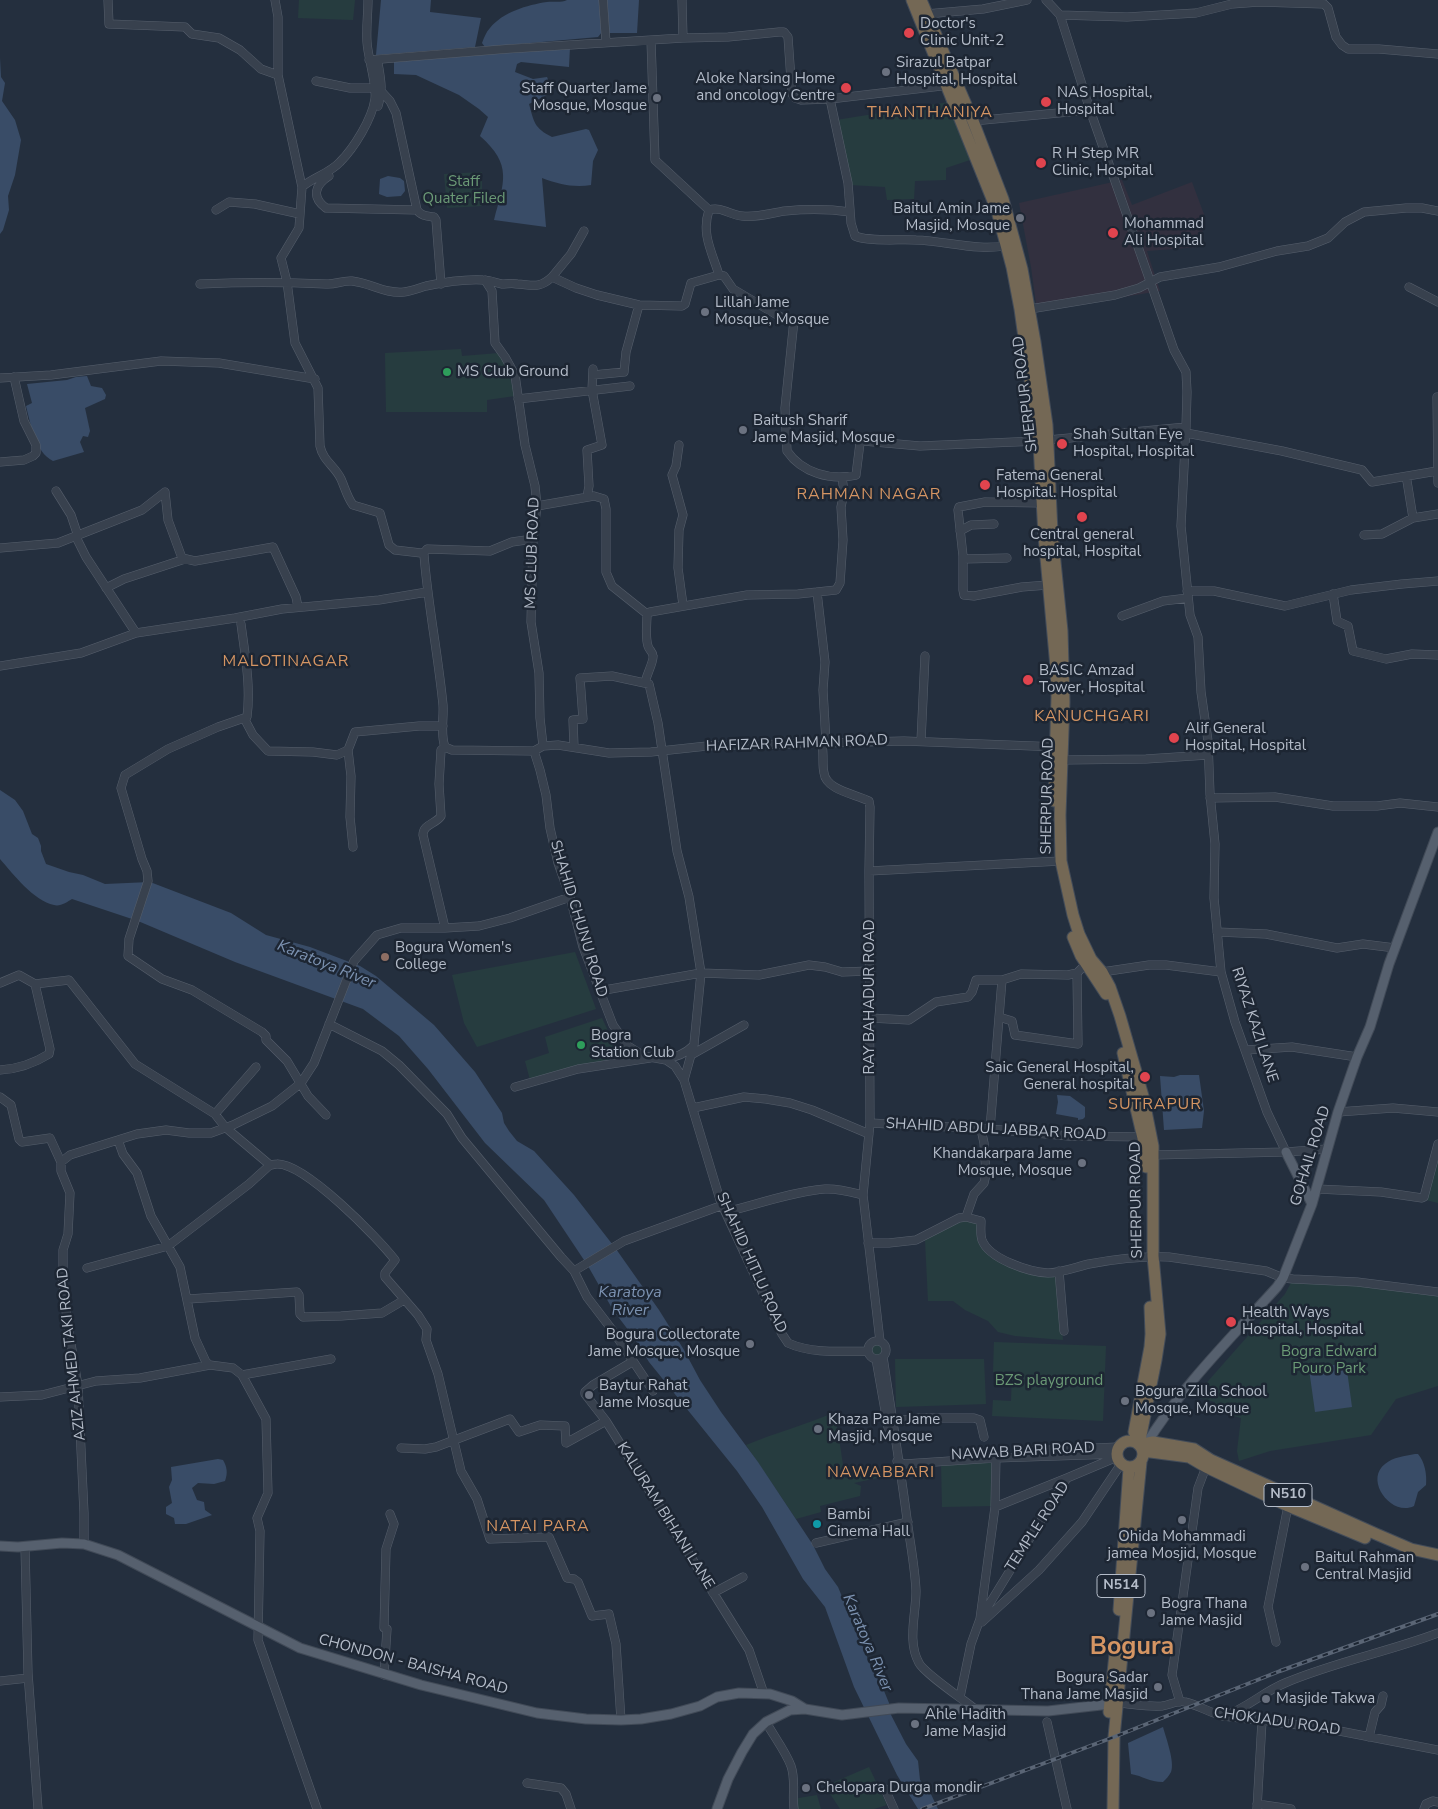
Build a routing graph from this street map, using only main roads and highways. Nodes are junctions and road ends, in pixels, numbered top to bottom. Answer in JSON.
{"nodes":[{"id":1,"x":912,"y":0,"type":"edge"},
{"id":2,"x":921,"y":0,"type":"edge"},
{"id":3,"x":952,"y":85,"type":"junction"},
{"id":4,"x":1011,"y":245,"type":"junction"},
{"id":5,"x":1043,"y":441,"type":"junction"},
{"id":6,"x":1059,"y":747,"type":"junction"},
{"id":7,"x":1438,"y":832,"type":"edge"},
{"id":8,"x":1058,"y":862,"type":"junction"},
{"id":9,"x":1089,"y":961,"type":"junction"},
{"id":10,"x":1147,"y":1137,"type":"junction"},
{"id":11,"x":1286,"y":1152,"type":"road end"},
{"id":12,"x":1312,"y":1204,"type":"junction"},
{"id":13,"x":1149,"y":1257,"type":"junction"},
{"id":14,"x":1146,"y":1414,"type":"junction"},
{"id":15,"x":1161,"y":1422,"type":"junction"},
{"id":16,"x":1140,"y":1448,"type":"junction"},
{"id":17,"x":1120,"y":1458,"type":"junction"},
{"id":18,"x":1224,"y":1471,"type":"junction"},
{"id":19,"x":1266,"y":1490,"type":"junction"},
{"id":20,"x":0,"y":1546,"type":"edge"},
{"id":21,"x":1438,"y":1555,"type":"edge"},
{"id":22,"x":1438,"y":1562,"type":"edge"},
{"id":23,"x":1114,"y":1704,"type":"junction"},
{"id":24,"x":805,"y":1709,"type":"junction"},
{"id":25,"x":716,"y":1809,"type":"edge"},
{"id":26,"x":1106,"y":1809,"type":"edge"},
{"id":27,"x":1113,"y":1809,"type":"edge"}],
"edges":[{"from":1,"to":3,"type":"highway","name":"SHERPUR ROAD"},
{"from":2,"to":3,"type":"highway","name":"SHERPUR ROAD"},
{"from":3,"to":4,"type":"highway","name":"SHERPUR ROAD"},
{"from":3,"to":4,"type":"highway","name":"SHERPUR ROAD"},
{"from":4,"to":5,"type":"highway","name":"SHERPUR ROAD"},
{"from":4,"to":5,"type":"highway","name":"SHERPUR ROAD"},
{"from":5,"to":6,"type":"highway","name":"SHERPUR ROAD"},
{"from":5,"to":6,"type":"highway","name":"SHERPUR ROAD"},
{"from":6,"to":8,"type":"highway","name":"SHERPUR ROAD"},
{"from":6,"to":8,"type":"highway","name":"SHERPUR ROAD"},
{"from":7,"to":12,"type":"main road","name":"GOHAIL ROAD"},
{"from":8,"to":9,"type":"highway","name":"SHERPUR ROAD"},
{"from":9,"to":10,"type":"highway","name":"SHERPUR ROAD"},
{"from":9,"to":10,"type":"highway","name":"SHERPUR ROAD"},
{"from":10,"to":13,"type":"highway","name":"SHERPUR ROAD"},
{"from":10,"to":13,"type":"highway","name":"SHERPUR ROAD"},
{"from":11,"to":12,"type":"main road","name":"RIYAZ KAZI LANE"},
{"from":12,"to":15,"type":"main road","name":"GOHAIL ROAD"},
{"from":13,"to":14,"type":"highway","name":"SHERPUR ROAD"},
{"from":13,"to":16,"type":"highway","name":"SHERPUR ROAD"},
{"from":14,"to":15,"type":"main road"},
{"from":14,"to":16,"type":"highway","name":"SHERPUR ROAD"},
{"from":15,"to":16,"type":"main road","name":"GOHAIL ROAD"},
{"from":16,"to":17,"type":"highway"},
{"from":16,"to":17,"type":"highway"},
{"from":16,"to":18,"type":"highway","number":"N510"},
{"from":16,"to":18,"type":"highway","number":"N510"},
{"from":16,"to":23,"type":"highway"},
{"from":17,"to":23,"type":"highway","number":"N514"},
{"from":18,"to":19,"type":"highway","number":"N510"},
{"from":19,"to":21,"type":"highway","number":"N510"},
{"from":19,"to":22,"type":"highway","number":"N510"},
{"from":20,"to":24,"type":"main road","name":"CHONDON - BAISHA ROAD"},
{"from":23,"to":24,"type":"main road"},
{"from":23,"to":26,"type":"highway","number":"N514"},
{"from":23,"to":27,"type":"highway","number":"N514"},
{"from":24,"to":25,"type":"main road"}]}
